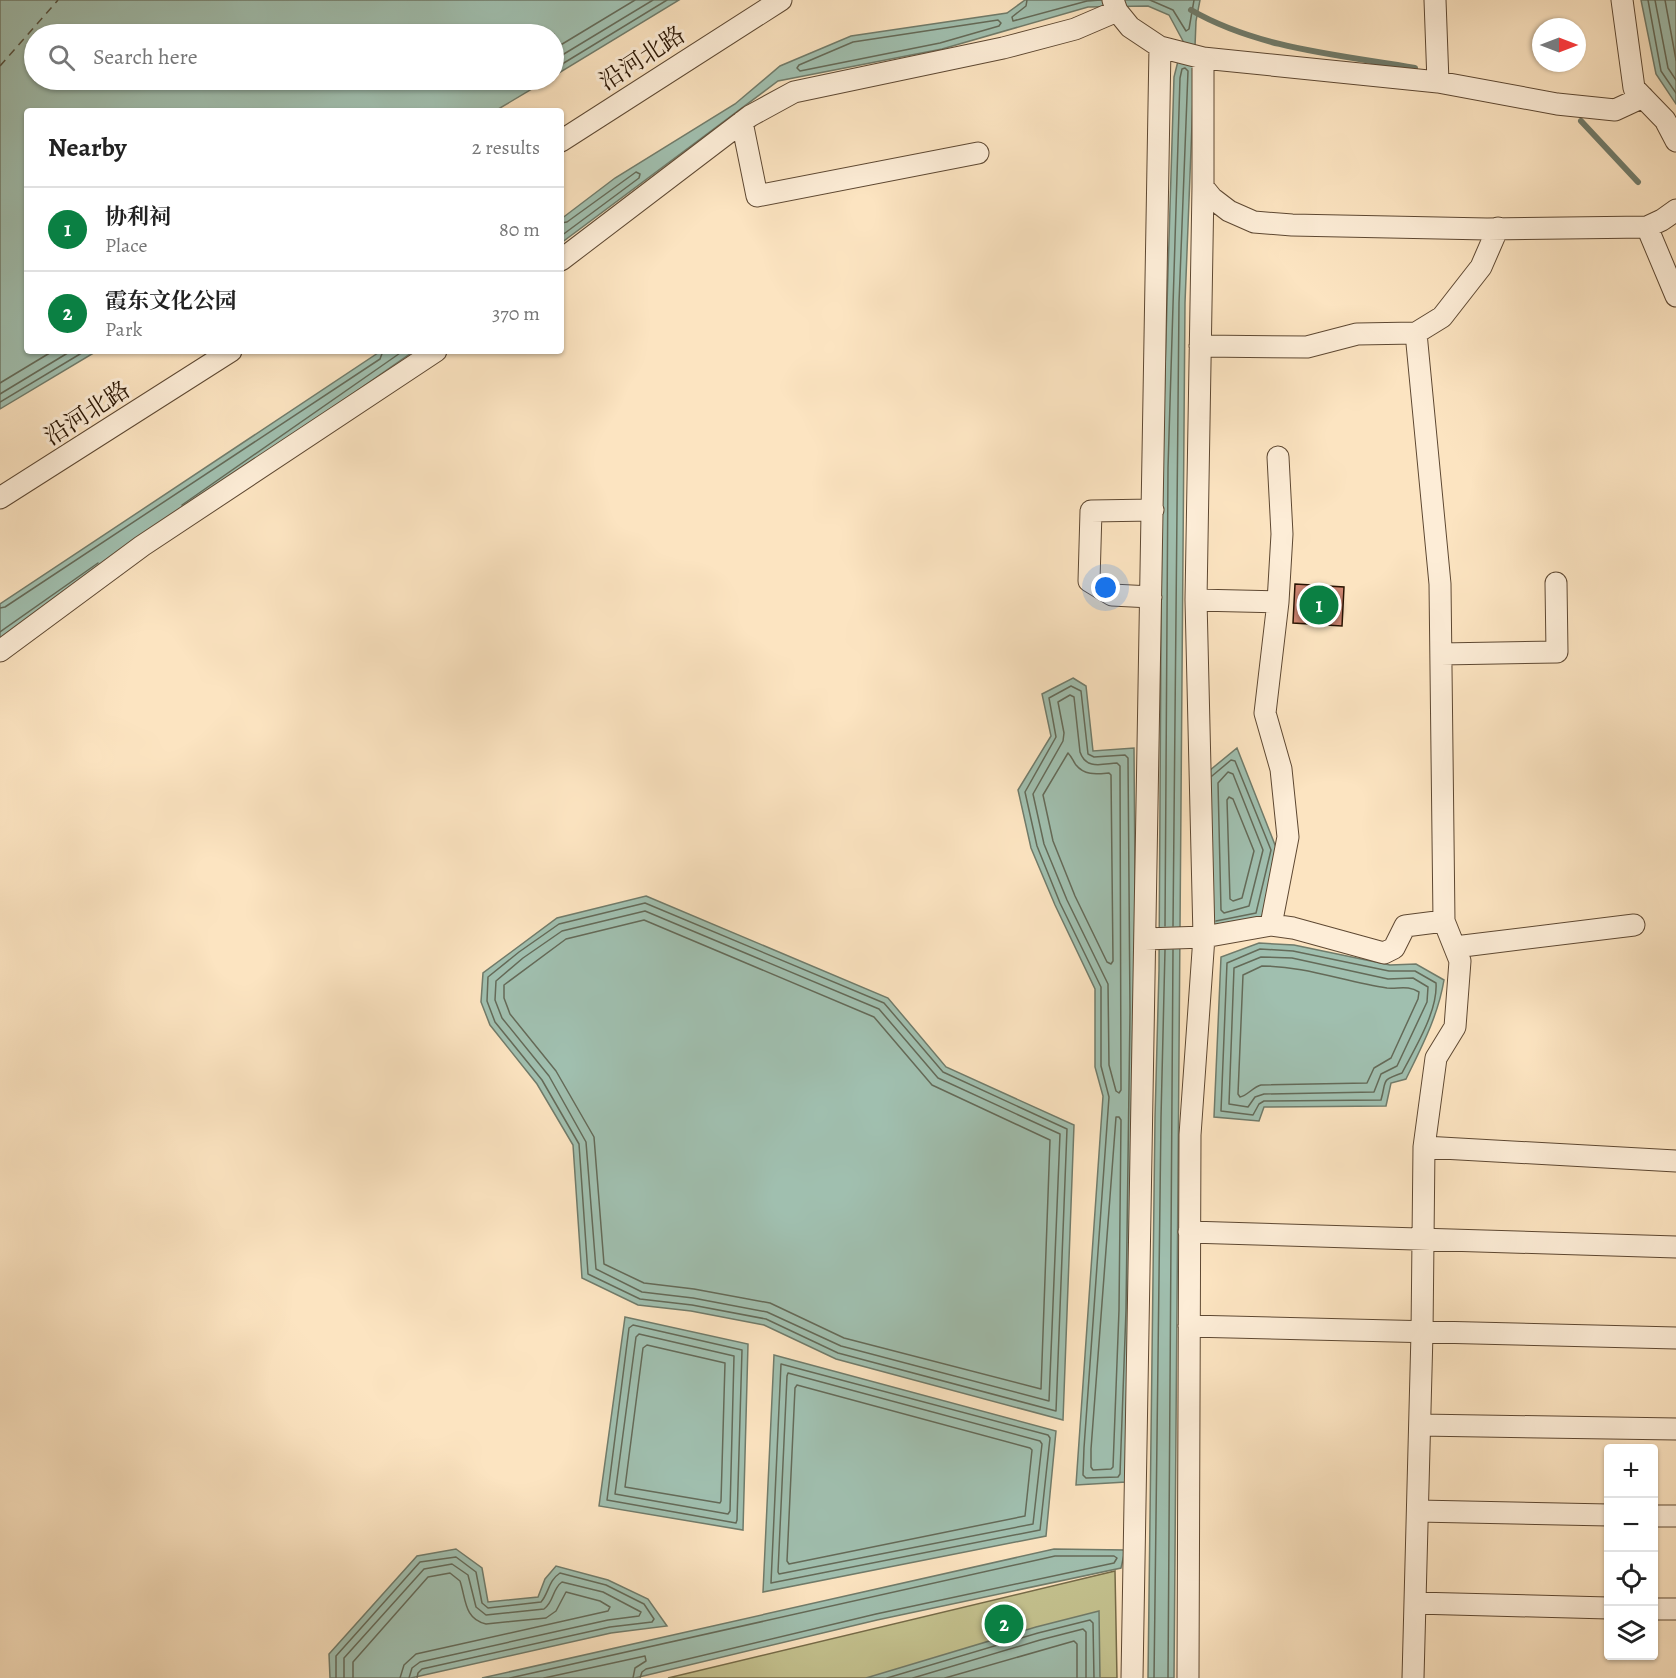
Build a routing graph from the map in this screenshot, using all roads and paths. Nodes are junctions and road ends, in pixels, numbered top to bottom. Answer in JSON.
{"nodes":[{"id":1,"x":782,"y":0,"type":"edge"},
{"id":2,"x":1435,"y":0,"type":"edge"},
{"id":3,"x":1622,"y":0,"type":"edge"},
{"id":4,"x":1115,"y":5,"type":"edge"},
{"id":5,"x":1160,"y":47,"type":"junction"},
{"id":6,"x":1203,"y":58,"type":"junction"},
{"id":7,"x":1438,"y":82,"type":"junction"},
{"id":8,"x":1643,"y":97,"type":"junction"},
{"id":9,"x":742,"y":122,"type":"junction"},
{"id":10,"x":564,"y":139,"type":"edge"},
{"id":11,"x":1676,"y":141,"type":"edge"},
{"id":12,"x":978,"y":153,"type":"dead end"},
{"id":13,"x":1203,"y":187,"type":"junction"},
{"id":14,"x":1676,"y":210,"type":"edge"},
{"id":15,"x":1647,"y":227,"type":"junction"},
{"id":16,"x":1498,"y":228,"type":"junction"},
{"id":17,"x":564,"y":258,"type":"edge"},
{"id":18,"x":1676,"y":296,"type":"edge"},
{"id":19,"x":1416,"y":333,"type":"junction"},
{"id":20,"x":1200,"y":346,"type":"junction"},
{"id":21,"x":226,"y":354,"type":"edge"},
{"id":22,"x":431,"y":354,"type":"edge"},
{"id":23,"x":1278,"y":457,"type":"dead end"},
{"id":24,"x":0,"y":498,"type":"edge"},
{"id":25,"x":1153,"y":510,"type":"junction"},
{"id":26,"x":1556,"y":583,"type":"dead end"},
{"id":27,"x":1151,"y":597,"type":"junction"},
{"id":28,"x":1196,"y":600,"type":"junction"},
{"id":29,"x":1278,"y":602,"type":"junction"},
{"id":30,"x":0,"y":651,"type":"edge"},
{"id":31,"x":1441,"y":654,"type":"junction"},
{"id":32,"x":1444,"y":921,"type":"junction"},
{"id":33,"x":1271,"y":925,"type":"junction"},
{"id":34,"x":1634,"y":925,"type":"dead end"},
{"id":35,"x":1204,"y":937,"type":"junction"},
{"id":36,"x":1145,"y":939,"type":"junction"},
{"id":37,"x":1455,"y":947,"type":"junction"},
{"id":38,"x":1424,"y":1147,"type":"junction"},
{"id":39,"x":1676,"y":1161,"type":"edge"},
{"id":40,"x":1190,"y":1233,"type":"junction"},
{"id":41,"x":1422,"y":1241,"type":"junction"},
{"id":42,"x":1676,"y":1247,"type":"edge"},
{"id":43,"x":1189,"y":1326,"type":"junction"},
{"id":44,"x":1422,"y":1333,"type":"junction"},
{"id":45,"x":1676,"y":1338,"type":"edge"},
{"id":46,"x":1420,"y":1425,"type":"junction"},
{"id":47,"x":1676,"y":1429,"type":"edge"},
{"id":48,"x":1418,"y":1511,"type":"junction"},
{"id":49,"x":1604,"y":1515,"type":"edge"},
{"id":50,"x":1658,"y":1516,"type":"edge"},
{"id":51,"x":1676,"y":1516,"type":"edge"},
{"id":52,"x":1415,"y":1603,"type":"junction"},
{"id":53,"x":1604,"y":1608,"type":"edge"},
{"id":54,"x":1658,"y":1609,"type":"edge"},
{"id":55,"x":1676,"y":1609,"type":"edge"},
{"id":56,"x":1132,"y":1678,"type":"edge"},
{"id":57,"x":1188,"y":1678,"type":"edge"},
{"id":58,"x":1413,"y":1678,"type":"edge"}],
"edges":[{"from":1,"to":10,"type":"street","name":"沿河北路"},
{"from":2,"to":7,"type":"street"},
{"from":3,"to":8,"type":"street"},
{"from":4,"to":5,"type":"street"},
{"from":4,"to":9,"type":"street"},
{"from":5,"to":6,"type":"street"},
{"from":5,"to":25,"type":"street"},
{"from":6,"to":7,"type":"street"},
{"from":6,"to":13,"type":"street"},
{"from":7,"to":8,"type":"street"},
{"from":8,"to":11,"type":"street"},
{"from":9,"to":12,"type":"street"},
{"from":9,"to":17,"type":"street"},
{"from":13,"to":16,"type":"street"},
{"from":13,"to":20,"type":"street"},
{"from":14,"to":15,"type":"street"},
{"from":15,"to":16,"type":"street"},
{"from":15,"to":18,"type":"street"},
{"from":16,"to":19,"type":"street"},
{"from":19,"to":20,"type":"street"},
{"from":19,"to":31,"type":"street"},
{"from":20,"to":28,"type":"street"},
{"from":21,"to":24,"type":"street","name":"沿河北路"},
{"from":22,"to":30,"type":"street"},
{"from":23,"to":29,"type":"street"},
{"from":25,"to":27,"type":"street"},
{"from":25,"to":27,"type":"street"},
{"from":26,"to":31,"type":"street"},
{"from":27,"to":36,"type":"street"},
{"from":28,"to":29,"type":"street"},
{"from":28,"to":35,"type":"street"},
{"from":29,"to":33,"type":"street"},
{"from":31,"to":32,"type":"street"},
{"from":32,"to":33,"type":"street"},
{"from":32,"to":37,"type":"street"},
{"from":33,"to":35,"type":"street"},
{"from":34,"to":37,"type":"street"},
{"from":35,"to":36,"type":"street"},
{"from":35,"to":40,"type":"street"},
{"from":36,"to":56,"type":"street"},
{"from":37,"to":38,"type":"street"},
{"from":38,"to":39,"type":"street"},
{"from":38,"to":41,"type":"street"},
{"from":40,"to":41,"type":"street"},
{"from":40,"to":43,"type":"street"},
{"from":41,"to":42,"type":"street"},
{"from":41,"to":44,"type":"street"},
{"from":43,"to":44,"type":"street"},
{"from":43,"to":57,"type":"street"},
{"from":44,"to":45,"type":"street"},
{"from":44,"to":46,"type":"street"},
{"from":46,"to":47,"type":"street"},
{"from":46,"to":48,"type":"street"},
{"from":48,"to":49,"type":"street"},
{"from":48,"to":52,"type":"street"},
{"from":50,"to":51,"type":"street"},
{"from":52,"to":53,"type":"street"},
{"from":52,"to":58,"type":"street"},
{"from":54,"to":55,"type":"street"}]}
